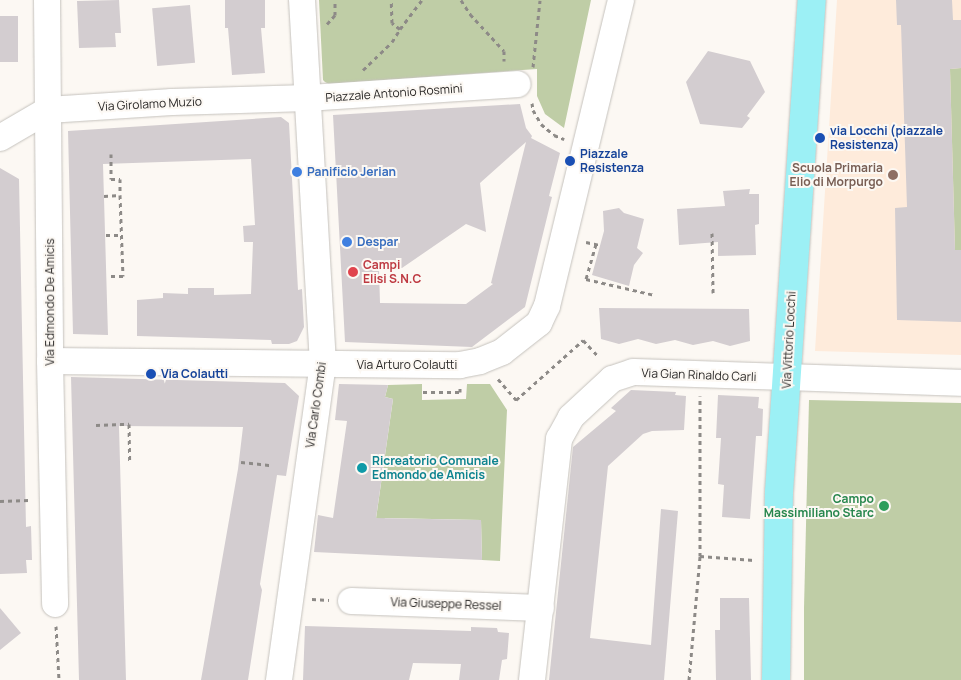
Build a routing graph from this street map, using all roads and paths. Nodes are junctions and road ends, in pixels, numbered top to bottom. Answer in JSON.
{"nodes":[{"id":1,"x":47,"y":0,"type":"edge"},
{"id":2,"x":302,"y":0,"type":"edge"},
{"id":3,"x":335,"y":0,"type":"edge"},
{"id":4,"x":391,"y":0,"type":"edge"},
{"id":5,"x":422,"y":0,"type":"edge"},
{"id":6,"x":461,"y":0,"type":"edge"},
{"id":7,"x":540,"y":0,"type":"edge"},
{"id":8,"x":620,"y":0,"type":"edge"},
{"id":9,"x":812,"y":0,"type":"edge"},
{"id":10,"x":322,"y":28,"type":"dead end"},
{"id":11,"x":400,"y":29,"type":"junction"},
{"id":12,"x":360,"y":77,"type":"dead end"},
{"id":13,"x":521,"y":80,"type":"junction"},
{"id":14,"x":308,"y":98,"type":"junction"},
{"id":15,"x":48,"y":110,"type":"junction"},
{"id":16,"x":0,"y":138,"type":"edge"},
{"id":17,"x":571,"y":141,"type":"dead end"},
{"id":18,"x":111,"y":154,"type":"dead end"},
{"id":19,"x":120,"y":195,"type":"junction"},
{"id":20,"x":104,"y":196,"type":"dead end"},
{"id":21,"x":712,"y":233,"type":"dead end"},
{"id":22,"x":121,"y":234,"type":"junction"},
{"id":23,"x":106,"y":235,"type":"dead end"},
{"id":24,"x":580,"y":240,"type":"dead end"},
{"id":25,"x":107,"y":276,"type":"dead end"},
{"id":26,"x":713,"y":293,"type":"dead end"},
{"id":27,"x":655,"y":295,"type":"dead end"},
{"id":28,"x":599,"y":357,"type":"dead end"},
{"id":29,"x":50,"y":361,"type":"junction"},
{"id":30,"x":323,"y":364,"type":"junction"},
{"id":31,"x":494,"y":375,"type":"dead end"},
{"id":32,"x":787,"y":378,"type":"junction"},
{"id":33,"x":961,"y":383,"type":"edge"},
{"id":34,"x":700,"y":390,"type":"dead end"},
{"id":35,"x":422,"y":392,"type":"dead end"},
{"id":36,"x":460,"y":392,"type":"dead end"},
{"id":37,"x":96,"y":425,"type":"dead end"},
{"id":38,"x":241,"y":462,"type":"dead end"},
{"id":39,"x":130,"y":463,"type":"dead end"},
{"id":40,"x":270,"y":465,"type":"dead end"},
{"id":41,"x":25,"y":500,"type":"dead end"},
{"id":42,"x":0,"y":501,"type":"edge"},
{"id":43,"x":700,"y":556,"type":"junction"},
{"id":44,"x":761,"y":560,"type":"dead end"},
{"id":45,"x":304,"y":599,"type":"dead end"},
{"id":46,"x":345,"y":600,"type":"joint"},
{"id":47,"x":541,"y":608,"type":"junction"},
{"id":48,"x":56,"y":611,"type":"joint"},
{"id":49,"x":59,"y":680,"type":"edge"},
{"id":50,"x":279,"y":680,"type":"edge"},
{"id":51,"x":532,"y":680,"type":"edge"},
{"id":52,"x":689,"y":680,"type":"edge"},
{"id":53,"x":776,"y":680,"type":"edge"}],
"edges":[{"from":1,"to":15,"type":"street","name":"Via Edmondo De Amicis"},
{"from":2,"to":14,"type":"street","name":"Piazzale Antonio Rosmini"},
{"from":3,"to":10,"type":"path"},
{"from":4,"to":11,"type":"path"},
{"from":5,"to":11,"type":"path","name":"Piazzale Antonio Rosmini"},
{"from":6,"to":13,"type":"path"},
{"from":7,"to":13,"type":"path"},
{"from":8,"to":30,"type":"street","name":"Via Arturo Colautti"},
{"from":9,"to":32,"type":"main road","name":"Via Vittorio Locchi"},
{"from":11,"to":12,"type":"path","name":"Piazzale Antonio Rosmini"},
{"from":13,"to":14,"type":"street","name":"Piazzale Antonio Rosmini"},
{"from":13,"to":17,"type":"path"},
{"from":14,"to":15,"type":"street","name":"Via Girolamo Muzio"},
{"from":14,"to":30,"type":"street","name":"Via Carlo Combi"},
{"from":15,"to":16,"type":"street","name":"Via Girolamo Muzio"},
{"from":15,"to":29,"type":"street","name":"Via Edmondo De Amicis"},
{"from":18,"to":19,"type":"path"},
{"from":19,"to":20,"type":"path"},
{"from":19,"to":22,"type":"path"},
{"from":21,"to":26,"type":"path"},
{"from":22,"to":23,"type":"path"},
{"from":22,"to":25,"type":"path"},
{"from":24,"to":27,"type":"path"},
{"from":28,"to":31,"type":"path"},
{"from":29,"to":30,"type":"street","name":"Via Arturo Colautti"},
{"from":29,"to":48,"type":"street","name":"Via Edmondo De Amicis"},
{"from":30,"to":50,"type":"street","name":"Via Carlo Combi"},
{"from":32,"to":33,"type":"street","name":"Via Gian Rinaldo Carli"},
{"from":32,"to":47,"type":"street","name":"Via Gian Rinaldo Carli"},
{"from":32,"to":53,"type":"main road","name":"Via Vittorio Locchi"},
{"from":34,"to":43,"type":"path"},
{"from":35,"to":36,"type":"path"},
{"from":37,"to":39,"type":"path"},
{"from":38,"to":40,"type":"path"},
{"from":41,"to":42,"type":"path"},
{"from":43,"to":44,"type":"path"},
{"from":43,"to":52,"type":"path"},
{"from":45,"to":46,"type":"path"},
{"from":46,"to":47,"type":"street","name":"Via Giuseppe Ressel"},
{"from":47,"to":51,"type":"street","name":"Via Gian Rinaldo Carli"},
{"from":48,"to":49,"type":"path"}]}
